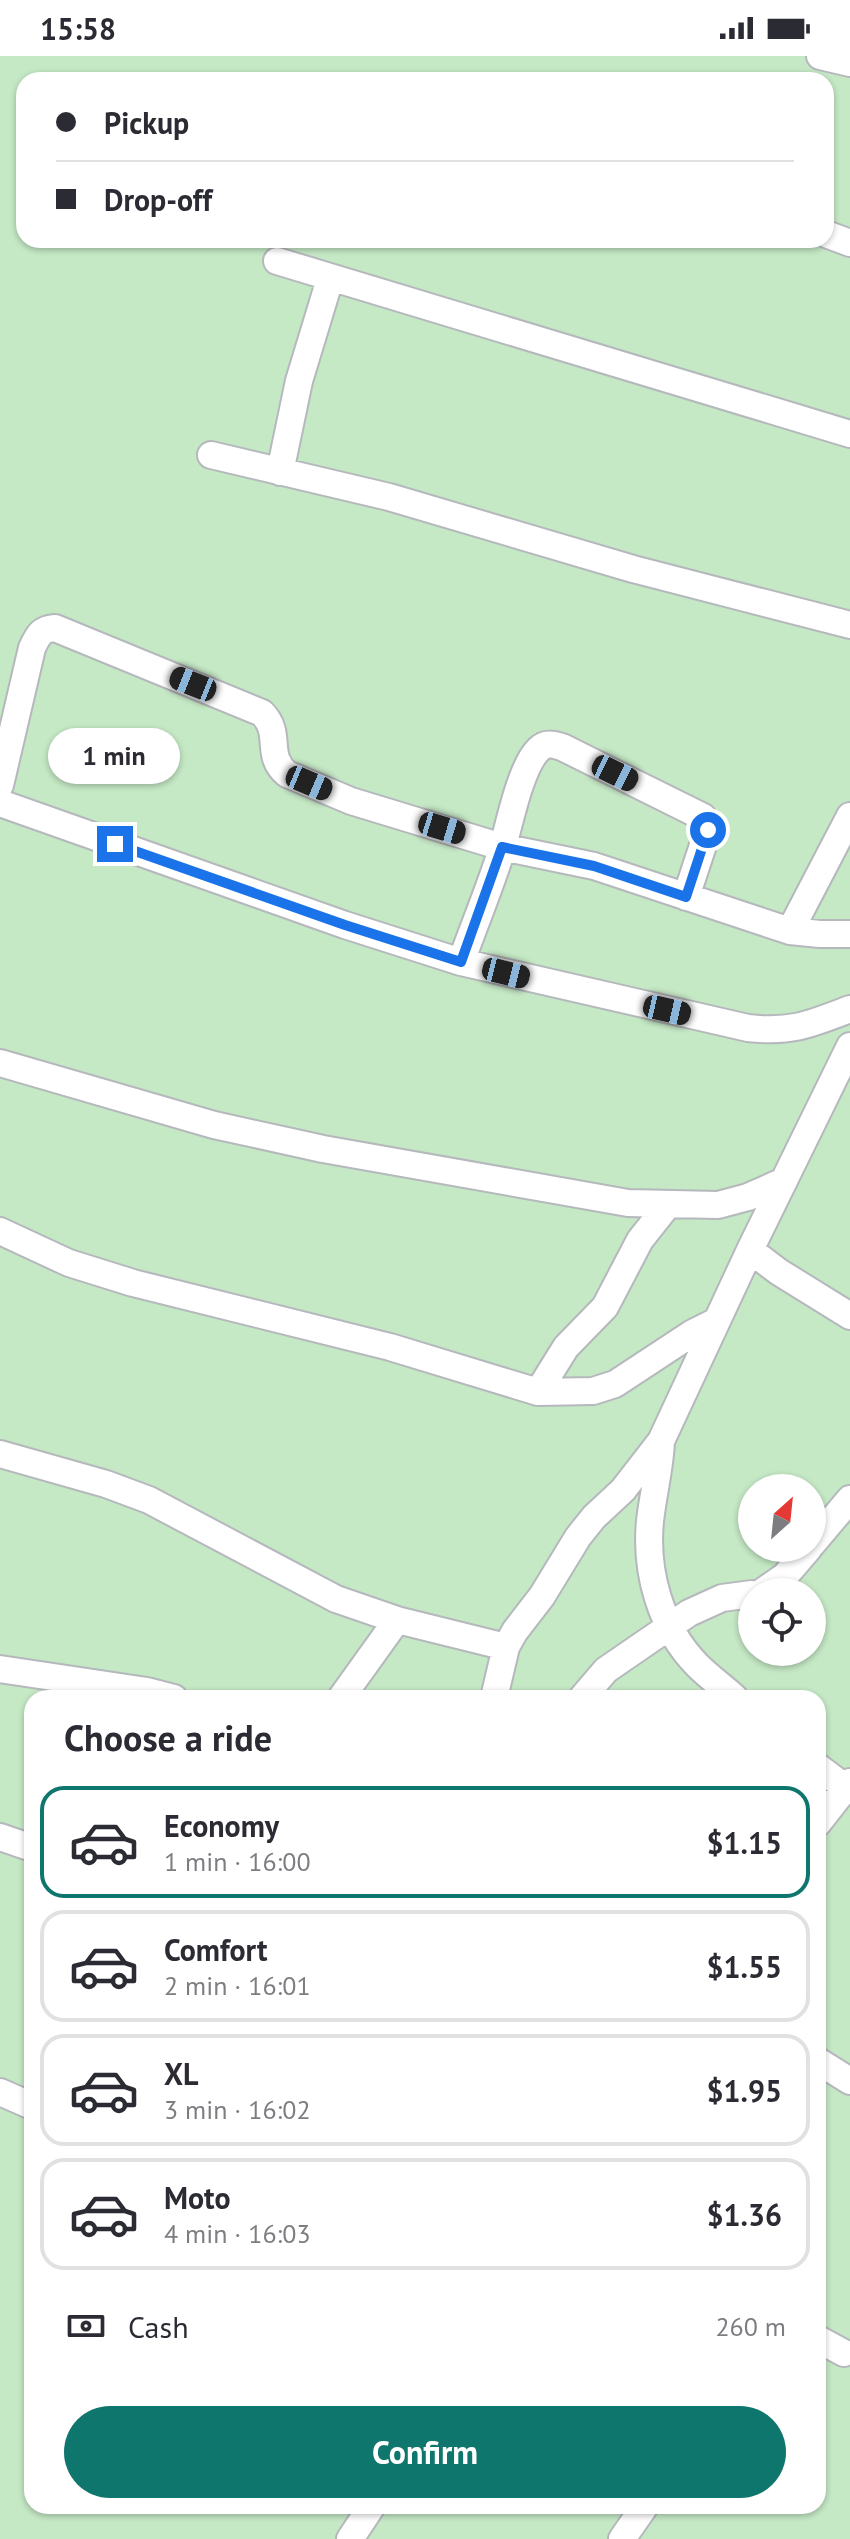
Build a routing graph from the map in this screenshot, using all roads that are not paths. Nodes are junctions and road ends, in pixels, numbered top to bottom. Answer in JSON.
{"nodes":[{"id":1,"x":820,"y":56,"type":"edge"},
{"id":2,"x":850,"y":63,"type":"edge"},
{"id":3,"x":277,"y":261,"type":"dead end"},
{"id":4,"x":330,"y":279,"type":"junction"},
{"id":5,"x":850,"y":434,"type":"edge"},
{"id":6,"x":211,"y":455,"type":"dead end"},
{"id":7,"x":280,"y":472,"type":"junction"},
{"id":8,"x":850,"y":625,"type":"edge"},
{"id":9,"x":0,"y":785,"type":"edge"},
{"id":10,"x":0,"y":803,"type":"edge"},
{"id":11,"x":850,"y":816,"type":"edge"},
{"id":12,"x":502,"y":847,"type":"junction"},
{"id":13,"x":686,"y":897,"type":"junction"},
{"id":14,"x":790,"y":931,"type":"junction"},
{"id":15,"x":850,"y":934,"type":"edge"},
{"id":16,"x":461,"y":962,"type":"junction"},
{"id":17,"x":850,"y":1009,"type":"edge"},
{"id":18,"x":850,"y":1046,"type":"edge"},
{"id":19,"x":0,"y":1063,"type":"edge"},
{"id":20,"x":784,"y":1181,"type":"junction"},
{"id":21,"x":667,"y":1206,"type":"junction"},
{"id":22,"x":0,"y":1231,"type":"edge"},
{"id":23,"x":750,"y":1250,"type":"junction"},
{"id":24,"x":850,"y":1316,"type":"edge"},
{"id":25,"x":717,"y":1321,"type":"junction"},
{"id":26,"x":538,"y":1392,"type":"junction"},
{"id":27,"x":661,"y":1441,"type":"junction"},
{"id":28,"x":0,"y":1454,"type":"edge"},
{"id":29,"x":850,"y":1499,"type":"edge"},
{"id":30,"x":826,"y":1527,"type":"edge"},
{"id":31,"x":797,"y":1562,"type":"edge"},
{"id":32,"x":782,"y":1578,"type":"edge"},
{"id":33,"x":738,"y":1596,"type":"edge"},
{"id":34,"x":397,"y":1620,"type":"junction"},
{"id":35,"x":669,"y":1627,"type":"junction"},
{"id":36,"x":506,"y":1647,"type":"junction"},
{"id":37,"x":0,"y":1669,"type":"edge"},
{"id":38,"x":135,"y":1690,"type":"edge"},
{"id":39,"x":347,"y":1690,"type":"edge"},
{"id":40,"x":496,"y":1690,"type":"edge"},
{"id":41,"x":589,"y":1690,"type":"edge"},
{"id":42,"x":726,"y":1690,"type":"edge"},
{"id":43,"x":826,"y":1772,"type":"edge"},
{"id":44,"x":848,"y":1787,"type":"edge"},
{"id":45,"x":826,"y":1813,"type":"edge"},
{"id":46,"x":0,"y":1837,"type":"edge"},
{"id":47,"x":24,"y":1845,"type":"edge"},
{"id":48,"x":826,"y":2066,"type":"edge"},
{"id":49,"x":850,"y":2081,"type":"edge"},
{"id":50,"x":0,"y":2092,"type":"edge"},
{"id":51,"x":24,"y":2102,"type":"edge"},
{"id":52,"x":826,"y":2343,"type":"edge"},
{"id":53,"x":844,"y":2353,"type":"dead end"},
{"id":54,"x":367,"y":2514,"type":"edge"},
{"id":55,"x":639,"y":2514,"type":"edge"},
{"id":56,"x":350,"y":2539,"type":"edge"},
{"id":57,"x":622,"y":2539,"type":"edge"}],
"edges":[{"from":1,"to":2,"type":"street"},
{"from":3,"to":4,"type":"street"},
{"from":4,"to":5,"type":"street"},
{"from":4,"to":7,"type":"street"},
{"from":6,"to":7,"type":"street"},
{"from":7,"to":8,"type":"street"},
{"from":9,"to":12,"type":"street"},
{"from":10,"to":16,"type":"street"},
{"from":11,"to":14,"type":"street"},
{"from":12,"to":13,"type":"street"},
{"from":12,"to":13,"type":"street"},
{"from":12,"to":16,"type":"street"},
{"from":13,"to":14,"type":"street"},
{"from":14,"to":15,"type":"street"},
{"from":16,"to":17,"type":"street"},
{"from":18,"to":20,"type":"street"},
{"from":19,"to":21,"type":"street"},
{"from":20,"to":21,"type":"street"},
{"from":20,"to":23,"type":"street"},
{"from":21,"to":26,"type":"street"},
{"from":22,"to":26,"type":"street"},
{"from":23,"to":24,"type":"street"},
{"from":23,"to":25,"type":"street"},
{"from":25,"to":26,"type":"street"},
{"from":25,"to":27,"type":"street"},
{"from":27,"to":35,"type":"street"},
{"from":27,"to":36,"type":"street"},
{"from":28,"to":34,"type":"street"},
{"from":29,"to":30,"type":"street"},
{"from":31,"to":32,"type":"street"},
{"from":33,"to":35,"type":"street"},
{"from":34,"to":36,"type":"street"},
{"from":34,"to":39,"type":"street"},
{"from":35,"to":41,"type":"street"},
{"from":35,"to":42,"type":"street"},
{"from":36,"to":40,"type":"street"},
{"from":37,"to":38,"type":"street"},
{"from":43,"to":44,"type":"street"},
{"from":44,"to":45,"type":"street"},
{"from":46,"to":47,"type":"street"},
{"from":48,"to":49,"type":"street"},
{"from":50,"to":51,"type":"street"},
{"from":52,"to":53,"type":"street"},
{"from":54,"to":56,"type":"street"},
{"from":55,"to":57,"type":"street"}]}
